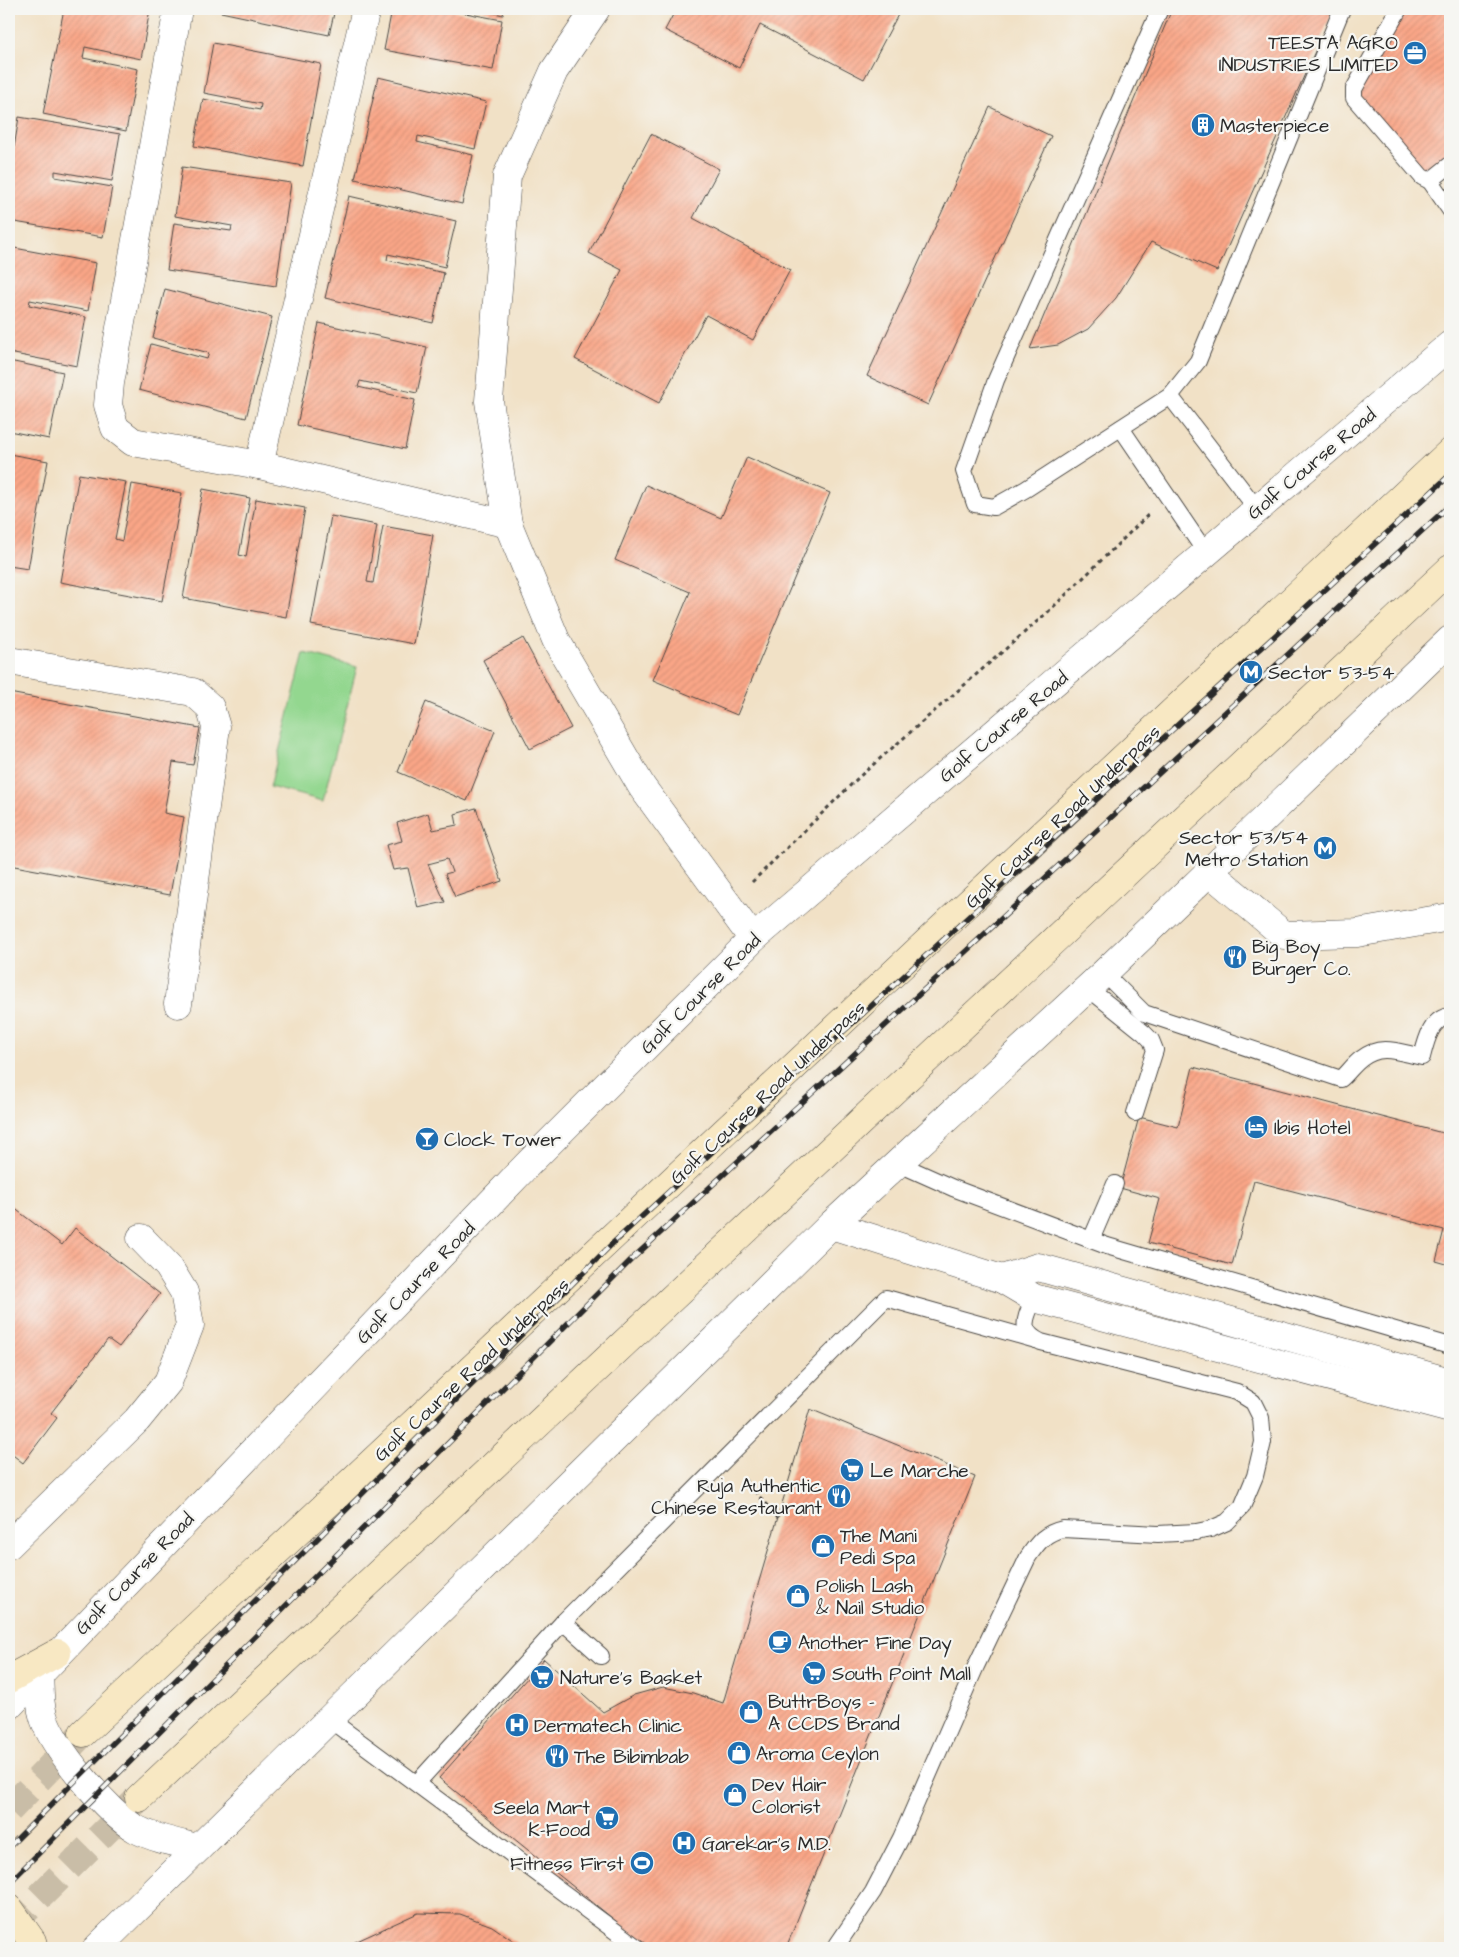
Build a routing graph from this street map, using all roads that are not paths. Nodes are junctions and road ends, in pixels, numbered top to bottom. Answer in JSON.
{"nodes":[{"id":1,"x":178,"y":9,"type":"edge"},
{"id":2,"x":366,"y":9,"type":"edge"},
{"id":3,"x":596,"y":9,"type":"edge"},
{"id":4,"x":1160,"y":9,"type":"edge"},
{"id":5,"x":1342,"y":9,"type":"edge"},
{"id":6,"x":1399,"y":9,"type":"edge"},
{"id":7,"x":1450,"y":165,"type":"edge"},
{"id":8,"x":1430,"y":181,"type":"junction"},
{"id":9,"x":1450,"y":210,"type":"edge"},
{"id":10,"x":1450,"y":345,"type":"edge"},
{"id":11,"x":1170,"y":396,"type":"junction"},
{"id":12,"x":1121,"y":428,"type":"junction"},
{"id":13,"x":1450,"y":452,"type":"edge"},
{"id":14,"x":259,"y":465,"type":"junction"},
{"id":15,"x":1257,"y":510,"type":"junction"},
{"id":16,"x":508,"y":524,"type":"junction"},
{"id":17,"x":1206,"y":553,"type":"junction"},
{"id":18,"x":1450,"y":568,"type":"edge"},
{"id":19,"x":1450,"y":640,"type":"edge"},
{"id":20,"x":9,"y":661,"type":"edge"},
{"id":21,"x":1208,"y":871,"type":"junction"},
{"id":22,"x":1450,"y":917,"type":"edge"},
{"id":23,"x":753,"y":939,"type":"junction"},
{"id":24,"x":1096,"y":980,"type":"junction"},
{"id":25,"x":178,"y":1004,"type":"dead end"},
{"id":26,"x":1450,"y":1016,"type":"edge"},
{"id":27,"x":1135,"y":1113,"type":"dead end"},
{"id":28,"x":897,"y":1163,"type":"junction"},
{"id":29,"x":1115,"y":1184,"type":"dead end"},
{"id":30,"x":831,"y":1224,"type":"junction"},
{"id":31,"x":141,"y":1238,"type":"dead end"},
{"id":32,"x":1091,"y":1240,"type":"junction"},
{"id":33,"x":1002,"y":1279,"type":"junction"},
{"id":34,"x":1034,"y":1298,"type":"junction"},
{"id":35,"x":1040,"y":1342,"type":"junction"},
{"id":36,"x":1450,"y":1346,"type":"edge"},
{"id":37,"x":1450,"y":1382,"type":"edge"},
{"id":38,"x":1450,"y":1410,"type":"edge"},
{"id":39,"x":9,"y":1545,"type":"edge"},
{"id":40,"x":563,"y":1622,"type":"junction"},
{"id":41,"x":57,"y":1653,"type":"junction"},
{"id":42,"x":601,"y":1656,"type":"dead end"},
{"id":43,"x":39,"y":1673,"type":"junction"},
{"id":44,"x":9,"y":1679,"type":"edge"},
{"id":45,"x":9,"y":1706,"type":"edge"},
{"id":46,"x":329,"y":1719,"type":"junction"},
{"id":47,"x":83,"y":1733,"type":"tunnel mouth"},
{"id":48,"x":416,"y":1783,"type":"junction"},
{"id":49,"x":139,"y":1798,"type":"tunnel mouth"},
{"id":50,"x":198,"y":1848,"type":"junction"},
{"id":51,"x":9,"y":1908,"type":"edge"},
{"id":52,"x":34,"y":1948,"type":"edge"},
{"id":53,"x":97,"y":1948,"type":"edge"},
{"id":54,"x":638,"y":1948,"type":"edge"},
{"id":55,"x":835,"y":1948,"type":"edge"}],
"edges":[{"from":1,"to":14,"type":"street"},
{"from":2,"to":14,"type":"street"},
{"from":3,"to":16,"type":"street"},
{"from":4,"to":12,"type":"lane"},
{"from":5,"to":11,"type":"lane"},
{"from":6,"to":8,"type":"lane"},
{"from":7,"to":8,"type":"lane"},
{"from":8,"to":9,"type":"lane"},
{"from":10,"to":15,"type":"street","name":"Golf Course Road"},
{"from":11,"to":12,"type":"lane"},
{"from":11,"to":15,"type":"lane"},
{"from":12,"to":17,"type":"lane"},
{"from":13,"to":47,"type":"main road","name":"Golf Course Road Underpass"},
{"from":14,"to":16,"type":"street"},
{"from":15,"to":17,"type":"street","name":"Golf Course Road"},
{"from":16,"to":23,"type":"street"},
{"from":17,"to":23,"type":"street","name":"Golf Course Road"},
{"from":18,"to":49,"type":"main road"},
{"from":19,"to":21,"type":"street"},
{"from":20,"to":25,"type":"street"},
{"from":21,"to":22,"type":"street"},
{"from":21,"to":24,"type":"street"},
{"from":23,"to":41,"type":"street","name":"Golf Course Road"},
{"from":24,"to":26,"type":"lane"},
{"from":24,"to":27,"type":"lane"},
{"from":24,"to":28,"type":"street"},
{"from":28,"to":30,"type":"street"},
{"from":28,"to":32,"type":"lane"},
{"from":29,"to":32,"type":"lane"},
{"from":30,"to":33,"type":"street"},
{"from":30,"to":46,"type":"street"},
{"from":31,"to":39,"type":"street"},
{"from":32,"to":36,"type":"lane"},
{"from":33,"to":34,"type":"street"},
{"from":33,"to":37,"type":"street"},
{"from":34,"to":35,"type":"lane"},
{"from":34,"to":38,"type":"street"},
{"from":35,"to":40,"type":"lane"},
{"from":35,"to":55,"type":"lane"},
{"from":40,"to":42,"type":"lane"},
{"from":40,"to":48,"type":"lane"},
{"from":41,"to":43,"type":"street","name":"Golf Course Road"},
{"from":41,"to":44,"type":"main road"},
{"from":43,"to":45,"type":"street","name":"Golf Course Road"},
{"from":43,"to":50,"type":"street"},
{"from":46,"to":48,"type":"lane"},
{"from":46,"to":50,"type":"street"},
{"from":48,"to":54,"type":"lane"},
{"from":50,"to":53,"type":"street"},
{"from":51,"to":52,"type":"main road"}]}
